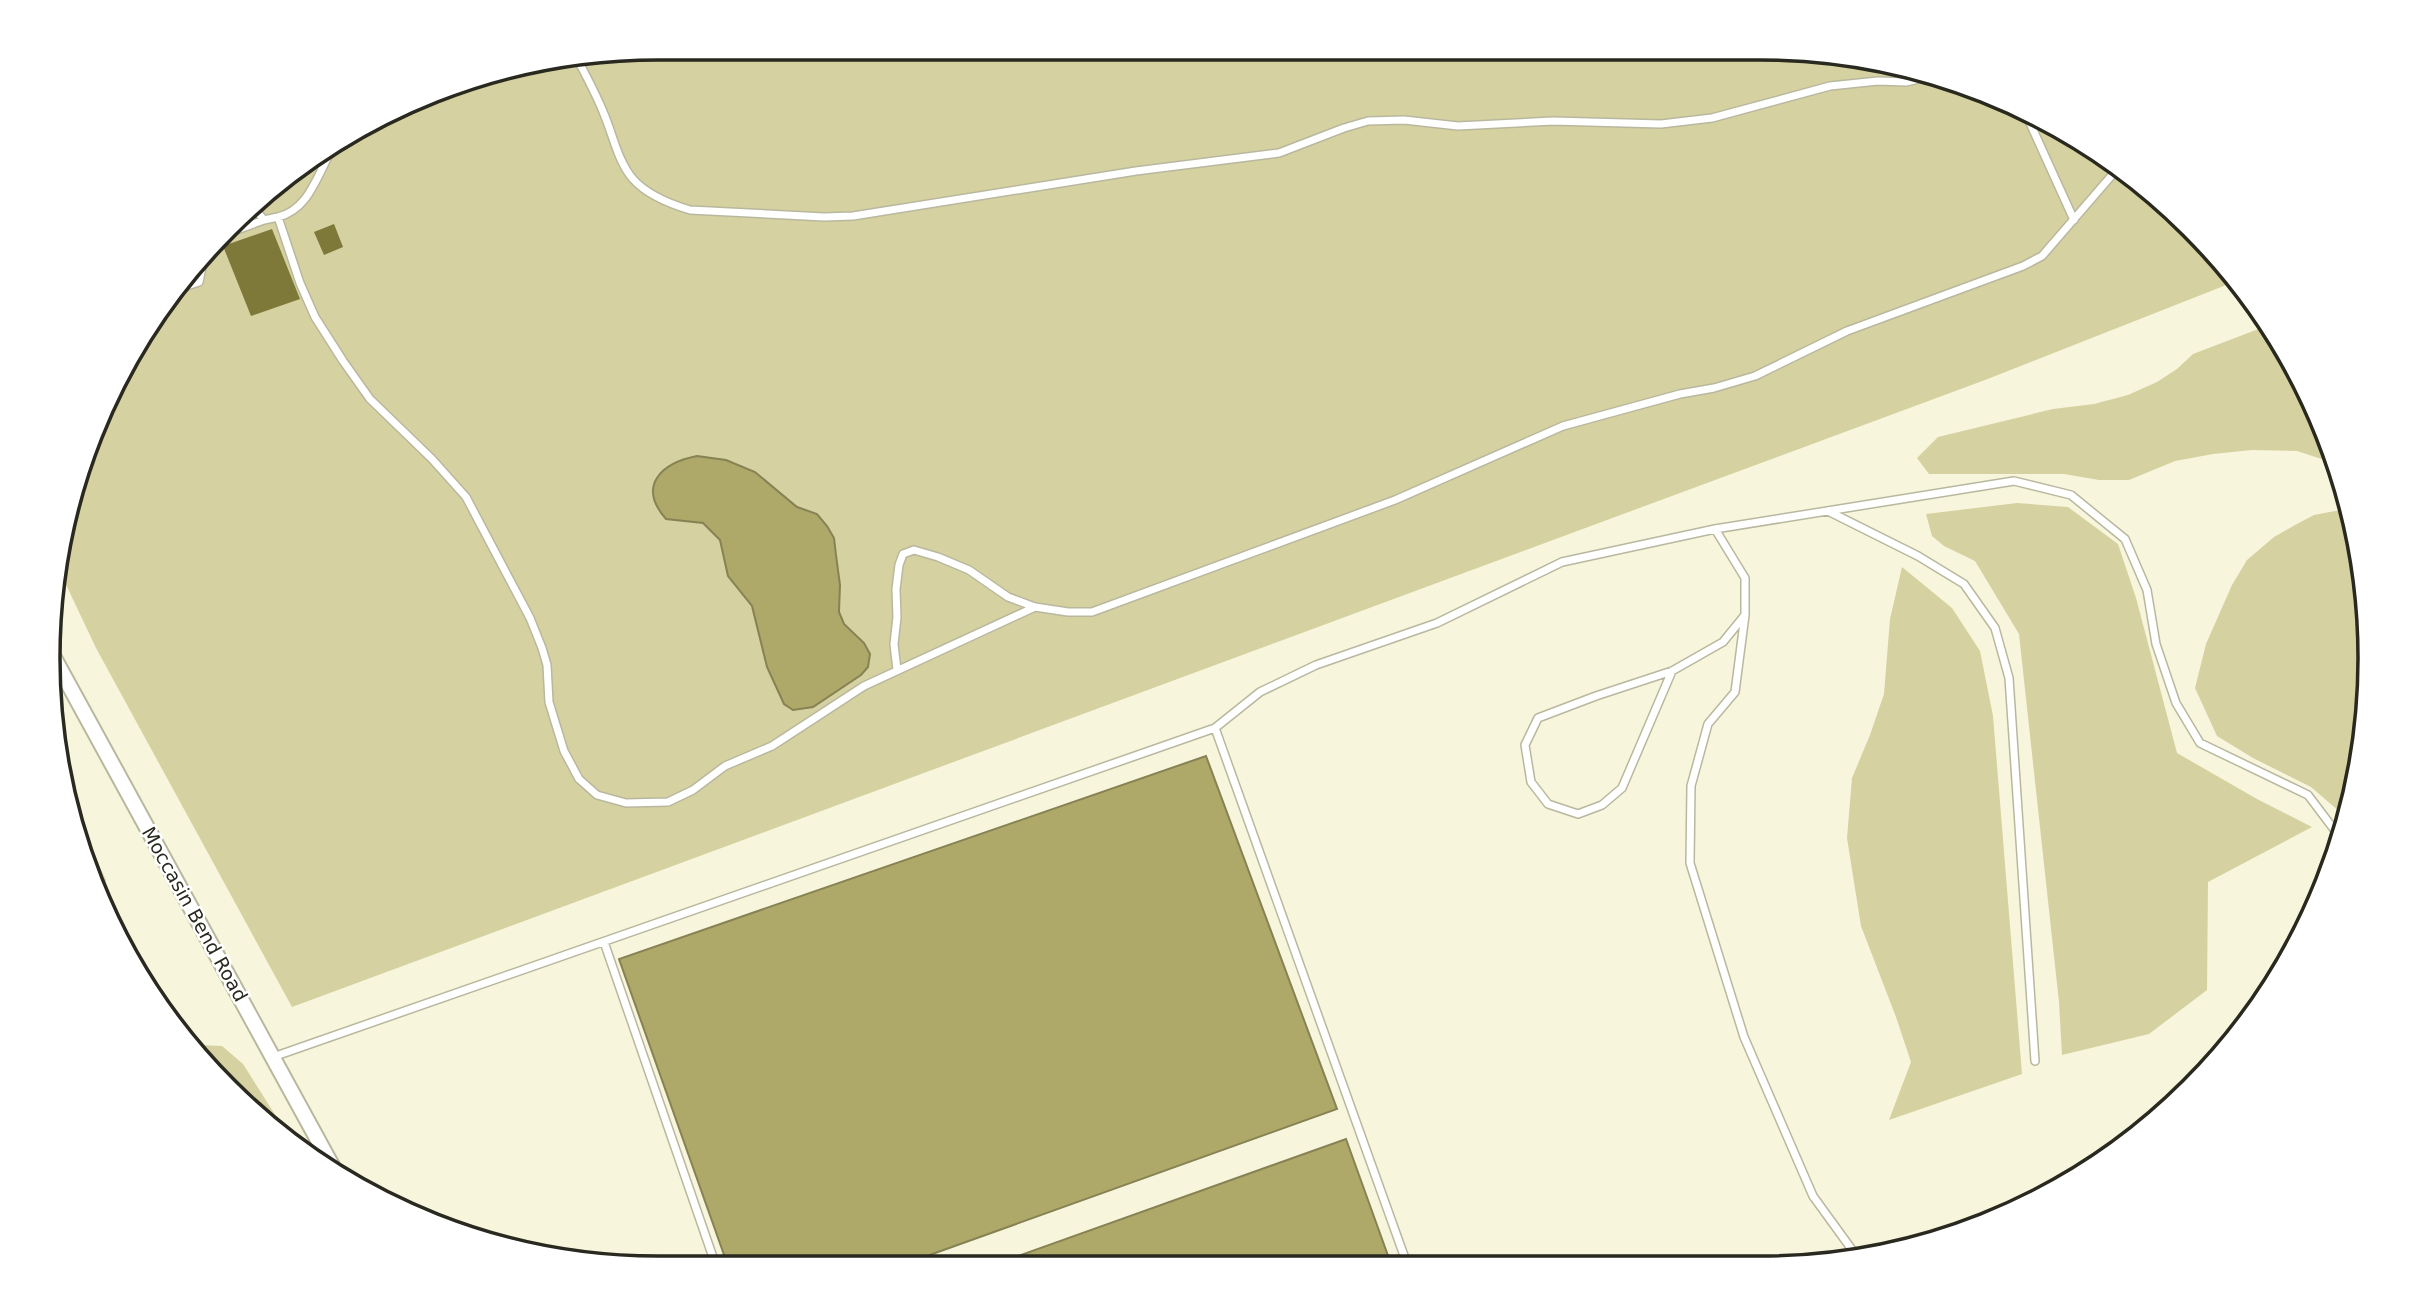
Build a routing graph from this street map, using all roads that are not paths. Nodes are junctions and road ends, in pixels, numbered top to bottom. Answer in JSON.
{"nodes":[{"id":1,"x":580,"y":65,"type":"edge"},
{"id":2,"x":1915,"y":80,"type":"edge"},
{"id":3,"x":2030,"y":124,"type":"edge"},
{"id":4,"x":327,"y":159,"type":"edge"},
{"id":5,"x":2113,"y":174,"type":"edge"},
{"id":6,"x":258,"y":213,"type":"edge"},
{"id":7,"x":278,"y":217,"type":"junction"},
{"id":8,"x":264,"y":220,"type":"junction"},
{"id":9,"x":2074,"y":220,"type":"junction"},
{"id":10,"x":242,"y":228,"type":"edge"},
{"id":11,"x":201,"y":271,"type":"edge"},
{"id":12,"x":190,"y":285,"type":"edge"},
{"id":13,"x":1828,"y":511,"type":"junction"},
{"id":14,"x":1715,"y":529,"type":"junction"},
{"id":15,"x":1035,"y":607,"type":"junction"},
{"id":16,"x":1745,"y":615,"type":"junction"},
{"id":17,"x":60,"y":669,"type":"edge"},
{"id":18,"x":897,"y":670,"type":"junction"},
{"id":19,"x":1672,"y":671,"type":"junction"},
{"id":20,"x":1215,"y":728,"type":"junction"},
{"id":21,"x":2333,"y":828,"type":"edge"},
{"id":22,"x":604,"y":942,"type":"junction"},
{"id":23,"x":273,"y":1057,"type":"junction"},
{"id":24,"x":2035,"y":1061,"type":"dead end"},
{"id":25,"x":328,"y":1157,"type":"edge"},
{"id":26,"x":1851,"y":1248,"type":"edge"},
{"id":27,"x":713,"y":1256,"type":"edge"},
{"id":28,"x":1404,"y":1256,"type":"edge"}],
"edges":[{"from":1,"to":2,"type":"lane"},
{"from":3,"to":9,"type":"lane"},
{"from":4,"to":7,"type":"lane"},
{"from":5,"to":9,"type":"lane"},
{"from":6,"to":8,"type":"lane"},
{"from":7,"to":8,"type":"lane"},
{"from":7,"to":18,"type":"lane"},
{"from":8,"to":10,"type":"lane"},
{"from":9,"to":15,"type":"lane"},
{"from":11,"to":12,"type":"lane"},
{"from":13,"to":14,"type":"lane"},
{"from":13,"to":21,"type":"lane"},
{"from":13,"to":24,"type":"lane"},
{"from":14,"to":16,"type":"lane"},
{"from":14,"to":20,"type":"lane"},
{"from":15,"to":18,"type":"lane"},
{"from":15,"to":18,"type":"lane"},
{"from":16,"to":19,"type":"lane"},
{"from":16,"to":26,"type":"lane"},
{"from":17,"to":23,"type":"street","name":"Moccasin Bend Road"},
{"from":19,"to":19,"type":"lane"},
{"from":20,"to":22,"type":"lane"},
{"from":20,"to":28,"type":"lane"},
{"from":22,"to":23,"type":"lane"},
{"from":22,"to":27,"type":"lane"},
{"from":23,"to":25,"type":"street","name":"Moccasin Bend Road"}]}
